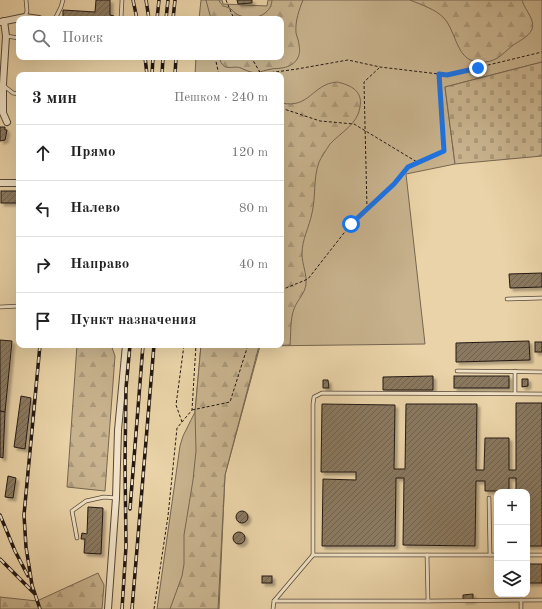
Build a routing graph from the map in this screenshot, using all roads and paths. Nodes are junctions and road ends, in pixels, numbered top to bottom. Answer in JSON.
{"nodes":[{"id":1,"x":26,"y":0,"type":"edge"},
{"id":2,"x":62,"y":0,"type":"edge"},
{"id":3,"x":122,"y":0,"type":"edge"},
{"id":4,"x":226,"y":0,"type":"edge"},
{"id":5,"x":25,"y":16,"type":"edge"},
{"id":6,"x":56,"y":16,"type":"edge"},
{"id":7,"x":121,"y":16,"type":"edge"},
{"id":8,"x":233,"y":16,"type":"edge"},
{"id":9,"x":16,"y":19,"type":"edge"},
{"id":10,"x":2,"y":21,"type":"edge"},
{"id":11,"x":6,"y":36,"type":"junction"},
{"id":12,"x":16,"y":38,"type":"edge"},
{"id":13,"x":542,"y":52,"type":"edge"},
{"id":14,"x":216,"y":60,"type":"edge"},
{"id":15,"x":253,"y":60,"type":"edge"},
{"id":16,"x":380,"y":67,"type":"junction"},
{"id":17,"x":218,"y":72,"type":"edge"},
{"id":18,"x":260,"y":72,"type":"edge"},
{"id":19,"x":275,"y":72,"type":"edge"},
{"id":20,"x":439,"y":74,"type":"junction"},
{"id":21,"x":3,"y":85,"type":"junction"},
{"id":22,"x":16,"y":94,"type":"edge"},
{"id":23,"x":284,"y":109,"type":"edge"},
{"id":24,"x":7,"y":122,"type":"dead end"},
{"id":25,"x":365,"y":131,"type":"junction"},
{"id":26,"x":418,"y":163,"type":"junction"},
{"id":27,"x":0,"y":183,"type":"edge"},
{"id":28,"x":16,"y":183,"type":"edge"},
{"id":29,"x":367,"y":209,"type":"junction"},
{"id":30,"x":284,"y":289,"type":"edge"},
{"id":31,"x":542,"y":298,"type":"edge"},
{"id":32,"x":507,"y":299,"type":"dead end"},
{"id":33,"x":16,"y":306,"type":"edge"},
{"id":34,"x":0,"y":307,"type":"edge"},
{"id":35,"x":126,"y":348,"type":"edge"},
{"id":36,"x":184,"y":348,"type":"edge"},
{"id":37,"x":196,"y":348,"type":"edge"},
{"id":38,"x":247,"y":348,"type":"edge"},
{"id":39,"x":457,"y":371,"type":"dead end"},
{"id":40,"x":515,"y":372,"type":"junction"},
{"id":41,"x":542,"y":372,"type":"edge"},
{"id":42,"x":515,"y":394,"type":"junction"},
{"id":43,"x":542,"y":394,"type":"edge"},
{"id":44,"x":192,"y":410,"type":"junction"},
{"id":45,"x":182,"y":422,"type":"junction"},
{"id":46,"x":116,"y":498,"type":"junction"},
{"id":47,"x":489,"y":498,"type":"dead end"},
{"id":48,"x":77,"y":538,"type":"dead end"},
{"id":49,"x":313,"y":555,"type":"junction"},
{"id":50,"x":427,"y":555,"type":"junction"},
{"id":51,"x":490,"y":555,"type":"junction"},
{"id":52,"x":494,"y":555,"type":"edge"},
{"id":53,"x":530,"y":555,"type":"edge"},
{"id":54,"x":542,"y":555,"type":"edge"},
{"id":55,"x":521,"y":600,"type":"junction"},
{"id":56,"x":542,"y":600,"type":"edge"},
{"id":57,"x":274,"y":601,"type":"junction"},
{"id":58,"x":428,"y":601,"type":"junction"},
{"id":59,"x":108,"y":609,"type":"edge"},
{"id":60,"x":154,"y":609,"type":"edge"},
{"id":61,"x":273,"y":609,"type":"edge"},
{"id":62,"x":521,"y":609,"type":"edge"}],
"edges":[{"from":1,"to":5,"type":"lane"},
{"from":2,"to":6,"type":"lane"},
{"from":3,"to":7,"type":"lane"},
{"from":4,"to":8,"type":"path"},
{"from":9,"to":10,"type":"street"},
{"from":10,"to":11,"type":"street"},
{"from":11,"to":12,"type":"lane"},
{"from":11,"to":21,"type":"street"},
{"from":13,"to":20,"type":"path"},
{"from":14,"to":17,"type":"path"},
{"from":15,"to":18,"type":"path"},
{"from":16,"to":19,"type":"path"},
{"from":16,"to":20,"type":"path"},
{"from":16,"to":25,"type":"path"},
{"from":20,"to":26,"type":"path"},
{"from":21,"to":22,"type":"lane"},
{"from":21,"to":24,"type":"street"},
{"from":23,"to":25,"type":"path"},
{"from":25,"to":26,"type":"path"},
{"from":25,"to":29,"type":"path"},
{"from":26,"to":29,"type":"path"},
{"from":27,"to":28,"type":"street"},
{"from":29,"to":30,"type":"path"},
{"from":31,"to":32,"type":"lane"},
{"from":33,"to":34,"type":"lane"},
{"from":35,"to":46,"type":"street"},
{"from":36,"to":45,"type":"path"},
{"from":37,"to":44,"type":"path"},
{"from":38,"to":44,"type":"path"},
{"from":39,"to":40,"type":"lane"},
{"from":40,"to":41,"type":"lane"},
{"from":40,"to":42,"type":"lane"},
{"from":42,"to":43,"type":"lane"},
{"from":42,"to":49,"type":"lane"},
{"from":44,"to":45,"type":"path"},
{"from":45,"to":60,"type":"path"},
{"from":46,"to":48,"type":"lane"},
{"from":46,"to":59,"type":"street"},
{"from":47,"to":51,"type":"lane"},
{"from":49,"to":50,"type":"lane"},
{"from":49,"to":57,"type":"lane"},
{"from":50,"to":51,"type":"lane"},
{"from":50,"to":58,"type":"lane"},
{"from":51,"to":52,"type":"lane"},
{"from":53,"to":54,"type":"lane"},
{"from":55,"to":56,"type":"lane"},
{"from":55,"to":58,"type":"lane"},
{"from":55,"to":62,"type":"lane"},
{"from":57,"to":58,"type":"lane"},
{"from":57,"to":61,"type":"lane"}]}
